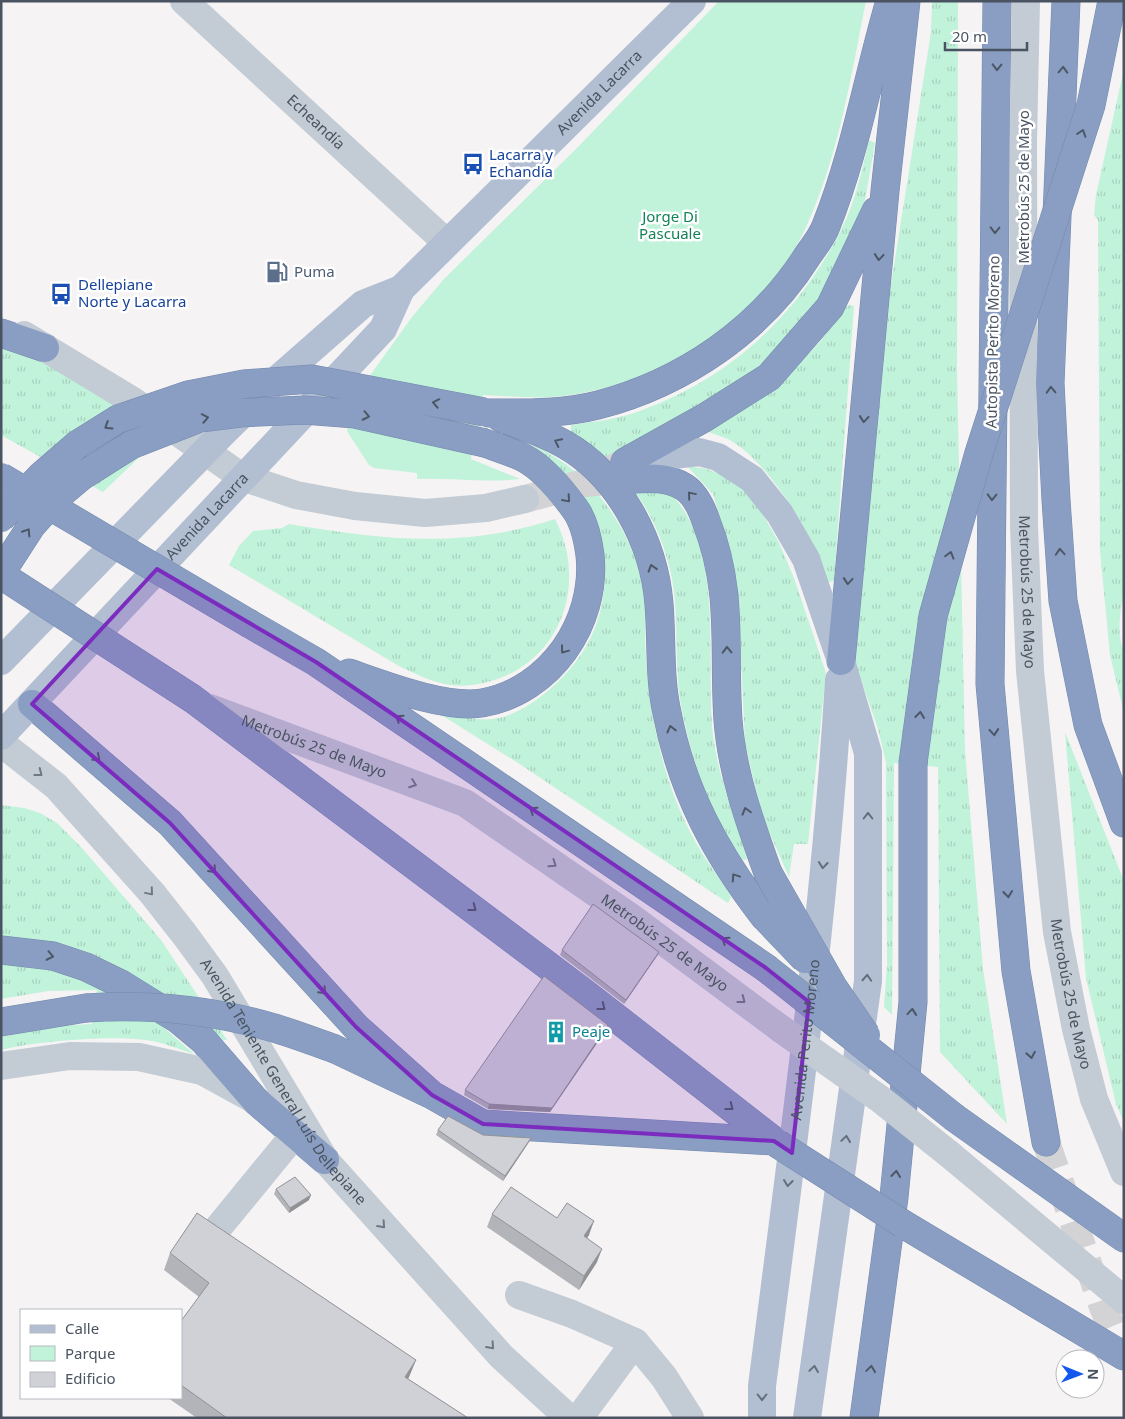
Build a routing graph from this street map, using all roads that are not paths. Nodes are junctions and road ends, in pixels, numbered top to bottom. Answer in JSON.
{"nodes":[{"id":1,"x":184,"y":1,"type":"edge"},
{"id":2,"x":692,"y":1,"type":"edge"},
{"id":3,"x":890,"y":1,"type":"edge"},
{"id":4,"x":906,"y":1,"type":"edge"},
{"id":5,"x":997,"y":1,"type":"edge"},
{"id":6,"x":1026,"y":1,"type":"edge"},
{"id":7,"x":1066,"y":1,"type":"edge"},
{"id":8,"x":1112,"y":1,"type":"edge"},
{"id":9,"x":885,"y":191,"type":"junction"},
{"id":10,"x":447,"y":243,"type":"junction"},
{"id":11,"x":401,"y":289,"type":"junction"},
{"id":12,"x":1,"y":321,"type":"edge"},
{"id":13,"x":1,"y":333,"type":"edge"},
{"id":14,"x":45,"y":348,"type":"junction"},
{"id":15,"x":486,"y":413,"type":"junction"},
{"id":16,"x":205,"y":452,"type":"junction"},
{"id":17,"x":629,"y":467,"type":"junction"},
{"id":18,"x":1,"y":477,"type":"edge"},
{"id":19,"x":242,"y":477,"type":"junction"},
{"id":20,"x":525,"y":499,"type":"tunnel mouth"},
{"id":21,"x":1,"y":518,"type":"edge"},
{"id":22,"x":1,"y":574,"type":"edge"},
{"id":23,"x":841,"y":661,"type":"junction"},
{"id":24,"x":1,"y":662,"type":"edge"},
{"id":25,"x":316,"y":662,"type":"junction"},
{"id":26,"x":198,"y":702,"type":"junction"},
{"id":27,"x":32,"y":704,"type":"junction"},
{"id":28,"x":1,"y":736,"type":"edge"},
{"id":29,"x":1,"y":743,"type":"edge"},
{"id":30,"x":1124,"y":824,"type":"edge"},
{"id":31,"x":1,"y":950,"type":"edge"},
{"id":32,"x":833,"y":987,"type":"junction"},
{"id":33,"x":1,"y":1022,"type":"edge"},
{"id":34,"x":880,"y":1057,"type":"junction"},
{"id":35,"x":1,"y":1066,"type":"edge"},
{"id":36,"x":432,"y":1095,"type":"junction"},
{"id":37,"x":255,"y":1100,"type":"junction"},
{"id":38,"x":294,"y":1134,"type":"junction"},
{"id":39,"x":776,"y":1142,"type":"junction"},
{"id":40,"x":1046,"y":1142,"type":"tunnel mouth"},
{"id":41,"x":324,"y":1160,"type":"junction"},
{"id":42,"x":1124,"y":1172,"type":"edge"},
{"id":43,"x":218,"y":1228,"type":"edge"},
{"id":44,"x":1124,"y":1238,"type":"edge"},
{"id":45,"x":519,"y":1295,"type":"dead end"},
{"id":46,"x":1124,"y":1300,"type":"edge"},
{"id":47,"x":636,"y":1342,"type":"junction"},
{"id":48,"x":1124,"y":1356,"type":"edge"},
{"id":49,"x":569,"y":1418,"type":"edge"},
{"id":50,"x":579,"y":1418,"type":"edge"},
{"id":51,"x":690,"y":1418,"type":"edge"},
{"id":52,"x":762,"y":1418,"type":"edge"},
{"id":53,"x":807,"y":1418,"type":"edge"},
{"id":54,"x":864,"y":1418,"type":"edge"}],
"edges":[{"from":1,"to":10,"type":"street","name":"Echeandía"},
{"from":2,"to":10,"type":"main road","name":"Avenida Lacarra"},
{"from":3,"to":15,"type":"highway"},
{"from":4,"to":9,"type":"highway"},
{"from":5,"to":40,"type":"highway","name":"Autopista Perito Moreno","one_way":true},
{"from":6,"to":42,"type":"street","name":"Metrobús 25 de Mayo"},
{"from":30,"to":7,"type":"highway","one_way":true},
{"from":54,"to":8,"type":"highway","one_way":true,"bridge":true},
{"from":9,"to":17,"type":"highway"},
{"from":9,"to":23,"type":"highway","one_way":true},
{"from":10,"to":11,"type":"main road","name":"Avenida Lacarra"},
{"from":11,"to":16,"type":"main road","name":"Avenida Lacarra"},
{"from":11,"to":19,"type":"main road","name":"Avenida Lacarra"},
{"from":12,"to":14,"type":"street"},
{"from":13,"to":14,"type":"highway"},
{"from":14,"to":16,"type":"street"},
{"from":15,"to":21,"type":"highway","one_way":true,"bridge":true},
{"from":32,"to":15,"type":"highway","one_way":true,"bridge":true},
{"from":16,"to":19,"type":"street"},
{"from":16,"to":24,"type":"main road","name":"Avenida Lacarra"},
{"from":17,"to":23,"type":"main road"},
{"from":32,"to":17,"type":"highway","one_way":true,"bridge":true},
{"from":18,"to":25,"type":"highway","bridge":true},
{"from":19,"to":20,"type":"street"},
{"from":19,"to":27,"type":"main road","name":"Avenida Lacarra"},
{"from":22,"to":25,"type":"highway","one_way":true,"bridge":true},
{"from":22,"to":26,"type":"highway","bridge":true},
{"from":23,"to":52,"type":"main road","name":"Avenida Perito Moreno","one_way":true},
{"from":53,"to":23,"type":"main road","one_way":true},
{"from":34,"to":25,"type":"highway","one_way":true,"bridge":true},
{"from":26,"to":39,"type":"highway","one_way":true},
{"from":26,"to":46,"type":"street","name":"Metrobús 25 de Mayo","one_way":true,"bridge":true},
{"from":27,"to":28,"type":"main road","name":"Avenida Lacarra"},
{"from":27,"to":36,"type":"highway","one_way":true},
{"from":29,"to":41,"type":"street","name":"Avenida Teniente General Luís Dellepiane","one_way":true},
{"from":31,"to":37,"type":"highway","one_way":true},
{"from":32,"to":34,"type":"highway","bridge":true},
{"from":33,"to":36,"type":"highway","bridge":true},
{"from":34,"to":44,"type":"highway","bridge":true},
{"from":35,"to":37,"type":"street"},
{"from":36,"to":39,"type":"highway"},
{"from":37,"to":38,"type":"highway"},
{"from":38,"to":41,"type":"highway"},
{"from":38,"to":43,"type":"street"},
{"from":39,"to":48,"type":"highway","bridge":true},
{"from":41,"to":49,"type":"street","name":"Avenida Teniente General Luís Dellepiane","one_way":true},
{"from":45,"to":47,"type":"street"},
{"from":47,"to":50,"type":"street"},
{"from":47,"to":51,"type":"street"}]}
